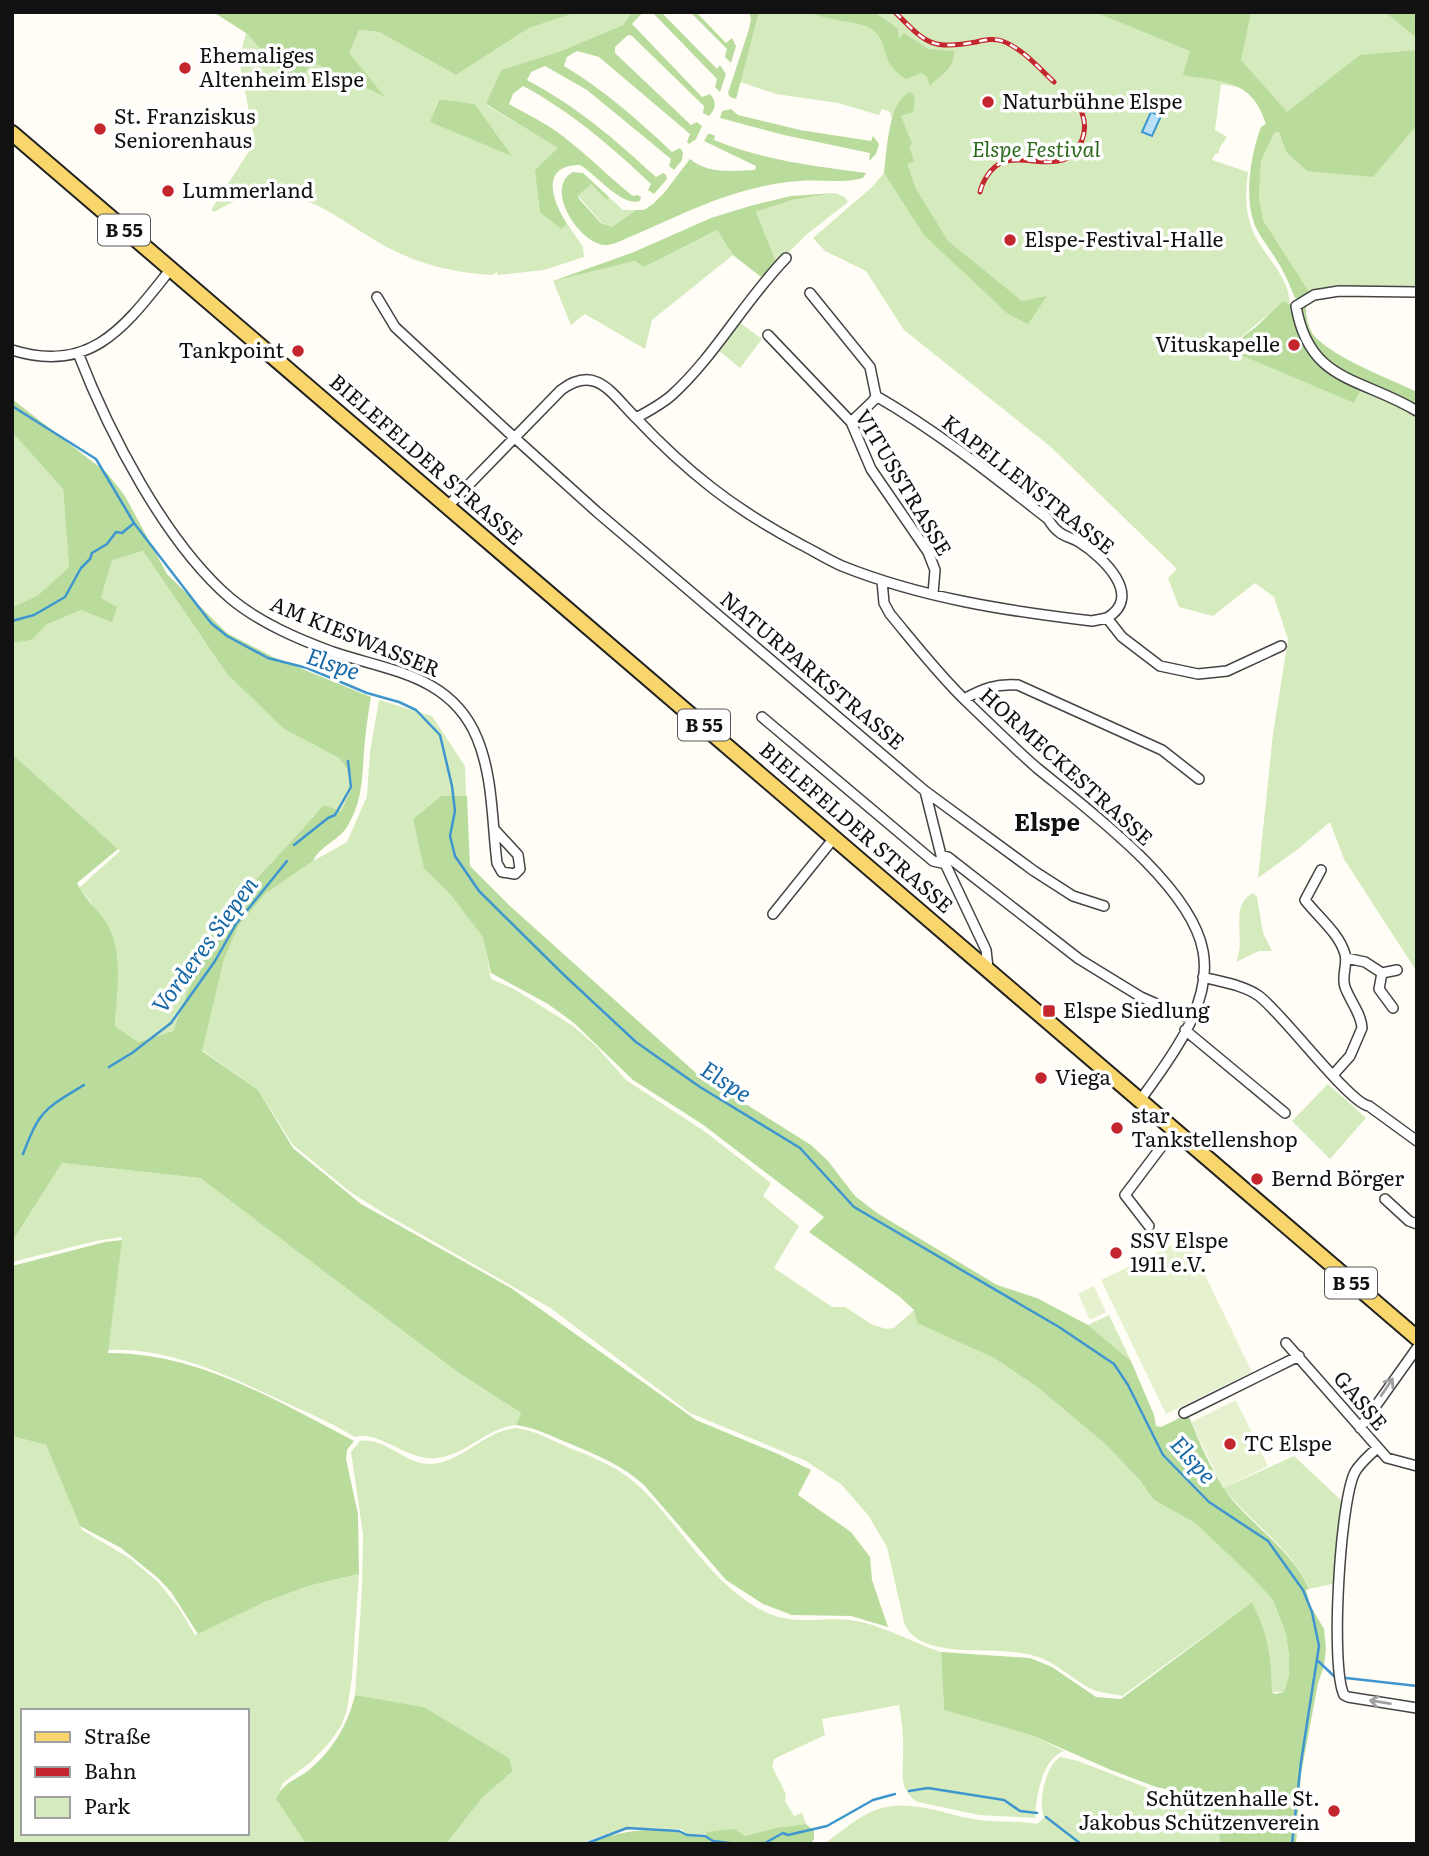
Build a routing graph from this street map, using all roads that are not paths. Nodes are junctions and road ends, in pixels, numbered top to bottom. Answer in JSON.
{"nodes":[{"id":1,"x":12,"y":133,"type":"edge"},
{"id":2,"x":786,"y":258,"type":"dead end"},
{"id":3,"x":170,"y":270,"type":"junction"},
{"id":4,"x":1417,"y":292,"type":"edge"},
{"id":5,"x":810,"y":293,"type":"dead end"},
{"id":6,"x":377,"y":297,"type":"dead end"},
{"id":7,"x":768,"y":335,"type":"dead end"},
{"id":8,"x":12,"y":350,"type":"edge"},
{"id":9,"x":78,"y":353,"type":"junction"},
{"id":10,"x":876,"y":396,"type":"junction"},
{"id":11,"x":1417,"y":411,"type":"edge"},
{"id":12,"x":636,"y":418,"type":"junction"},
{"id":13,"x":851,"y":422,"type":"junction"},
{"id":14,"x":515,"y":438,"type":"junction"},
{"id":15,"x":448,"y":506,"type":"junction"},
{"id":16,"x":882,"y":581,"type":"junction"},
{"id":17,"x":933,"y":594,"type":"junction"},
{"id":18,"x":1107,"y":618,"type":"junction"},
{"id":19,"x":1281,"y":646,"type":"dead end"},
{"id":20,"x":964,"y":699,"type":"junction"},
{"id":21,"x":762,"y":717,"type":"dead end"},
{"id":22,"x":1199,"y":779,"type":"dead end"},
{"id":23,"x":925,"y":791,"type":"junction"},
{"id":24,"x":495,"y":830,"type":"junction"},
{"id":25,"x":834,"y":838,"type":"junction"},
{"id":26,"x":943,"y":860,"type":"junction"},
{"id":27,"x":1321,"y":870,"type":"dead end"},
{"id":28,"x":1104,"y":906,"type":"dead end"},
{"id":29,"x":772,"y":914,"type":"dead end"},
{"id":30,"x":1346,"y":958,"type":"junction"},
{"id":31,"x":988,"y":968,"type":"junction"},
{"id":32,"x":1397,"y":970,"type":"dead end"},
{"id":33,"x":1382,"y":973,"type":"junction"},
{"id":34,"x":1203,"y":977,"type":"junction"},
{"id":35,"x":1393,"y":1007,"type":"dead end"},
{"id":36,"x":1191,"y":1019,"type":"junction"},
{"id":37,"x":1185,"y":1030,"type":"junction"},
{"id":38,"x":1333,"y":1075,"type":"junction"},
{"id":39,"x":1141,"y":1099,"type":"junction"},
{"id":40,"x":1285,"y":1113,"type":"dead end"},
{"id":41,"x":1174,"y":1130,"type":"junction"},
{"id":42,"x":1417,"y":1141,"type":"edge"},
{"id":43,"x":1385,"y":1199,"type":"dead end"},
{"id":44,"x":1417,"y":1224,"type":"edge"},
{"id":45,"x":1149,"y":1226,"type":"dead end"},
{"id":46,"x":1417,"y":1338,"type":"edge"},
{"id":47,"x":1286,"y":1343,"type":"dead end"},
{"id":48,"x":1417,"y":1348,"type":"edge"},
{"id":49,"x":1299,"y":1356,"type":"junction"},
{"id":50,"x":1184,"y":1413,"type":"dead end"},
{"id":51,"x":1360,"y":1427,"type":"junction"},
{"id":52,"x":1377,"y":1448,"type":"junction"},
{"id":53,"x":1417,"y":1466,"type":"edge"},
{"id":54,"x":1417,"y":1708,"type":"edge"}],
"edges":[{"from":1,"to":3,"type":"main road","name":"BIELEFELDER STRASSE","number":"B 55"},
{"from":2,"to":12,"type":"street"},
{"from":3,"to":9,"type":"street"},
{"from":3,"to":15,"type":"main road","name":"BIELEFELDER STRASSE","number":"B 55"},
{"from":4,"to":11,"type":"street"},
{"from":5,"to":10,"type":"street"},
{"from":6,"to":14,"type":"street","name":"NATURPARKSTRASSE"},
{"from":7,"to":13,"type":"street","name":"VITUSSTRASSE"},
{"from":8,"to":9,"type":"street"},
{"from":9,"to":24,"type":"street","name":"AM KIESWASSER"},
{"from":10,"to":13,"type":"street"},
{"from":10,"to":18,"type":"street","name":"KAPELLENSTRASSE"},
{"from":12,"to":14,"type":"street"},
{"from":12,"to":16,"type":"street"},
{"from":13,"to":17,"type":"street","name":"VITUSSTRASSE"},
{"from":14,"to":15,"type":"street"},
{"from":14,"to":23,"type":"street","name":"NATURPARKSTRASSE"},
{"from":15,"to":25,"type":"main road","name":"BIELEFELDER STRASSE","number":"B 55"},
{"from":16,"to":17,"type":"street"},
{"from":16,"to":20,"type":"street","name":"HORMECKESTRASSE"},
{"from":17,"to":18,"type":"street"},
{"from":18,"to":19,"type":"street"},
{"from":20,"to":22,"type":"street"},
{"from":20,"to":34,"type":"street","name":"HORMECKESTRASSE"},
{"from":21,"to":26,"type":"street"},
{"from":23,"to":26,"type":"street"},
{"from":23,"to":28,"type":"street","name":"NATURPARKSTRASSE"},
{"from":24,"to":24,"type":"street","name":"AM KIESWASSER"},
{"from":25,"to":29,"type":"street"},
{"from":25,"to":31,"type":"main road","name":"BIELEFELDER STRASSE","number":"B 55"},
{"from":26,"to":31,"type":"street"},
{"from":26,"to":36,"type":"street"},
{"from":27,"to":30,"type":"street"},
{"from":30,"to":33,"type":"street"},
{"from":30,"to":38,"type":"street"},
{"from":31,"to":39,"type":"main road","name":"BIELEFELDER STRASSE","number":"B 55"},
{"from":32,"to":33,"type":"street"},
{"from":33,"to":35,"type":"street"},
{"from":34,"to":36,"type":"street","name":"HORMECKESTRASSE"},
{"from":34,"to":38,"type":"street"},
{"from":36,"to":37,"type":"street","name":"HORMECKESTRASSE"},
{"from":37,"to":39,"type":"street","name":"HORMECKESTRASSE"},
{"from":37,"to":40,"type":"street"},
{"from":38,"to":42,"type":"street"},
{"from":39,"to":41,"type":"main road","name":"BIELEFELDER STRASSE","number":"B 55"},
{"from":41,"to":45,"type":"street"},
{"from":41,"to":46,"type":"main road","name":"BIELEFELDER STRASSE","number":"B 55"},
{"from":43,"to":44,"type":"street"},
{"from":47,"to":49,"type":"street","name":"GASSE"},
{"from":51,"to":48,"type":"street","one_way":true},
{"from":49,"to":50,"type":"street"},
{"from":49,"to":51,"type":"street","name":"GASSE"},
{"from":51,"to":52,"type":"street","name":"GASSE"},
{"from":52,"to":53,"type":"street","name":"GASSE"},
{"from":54,"to":52,"type":"street","one_way":true}]}
